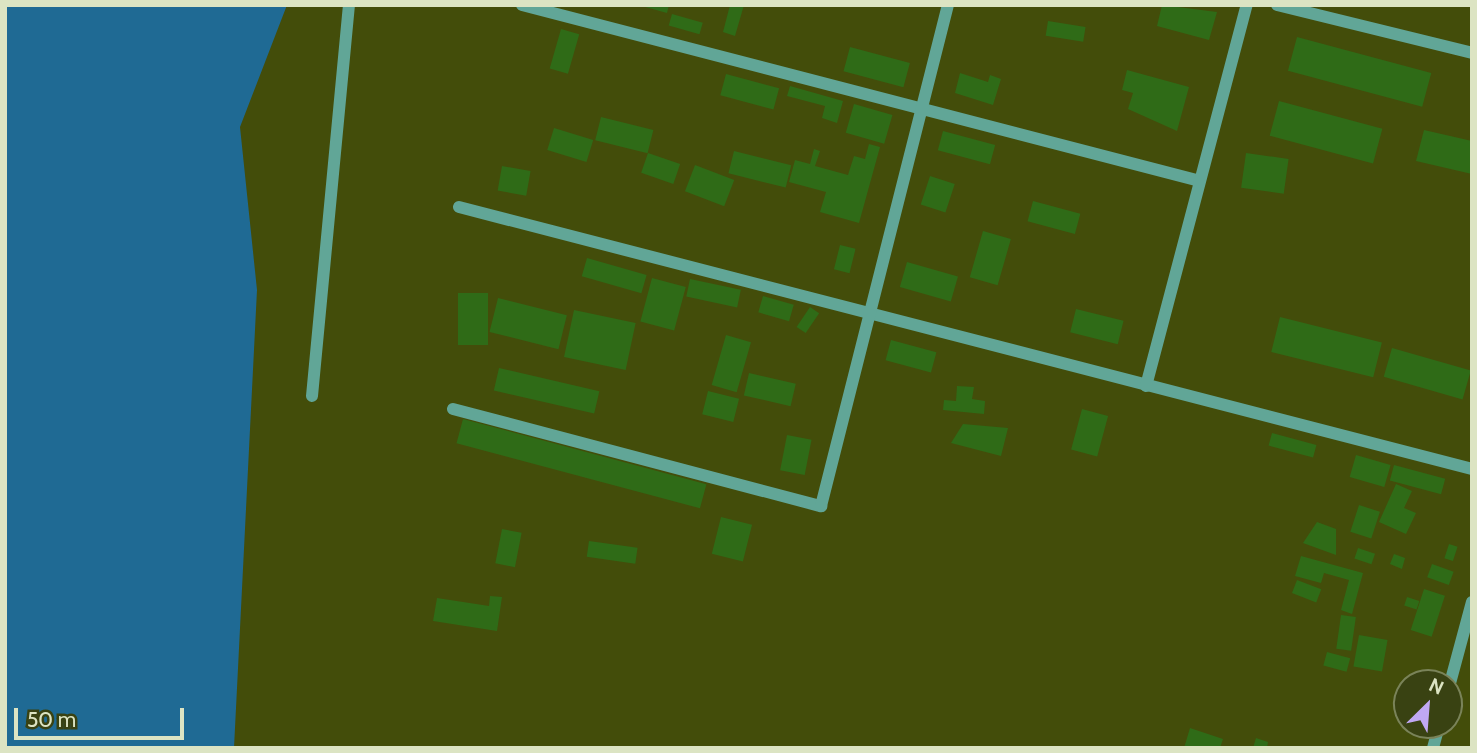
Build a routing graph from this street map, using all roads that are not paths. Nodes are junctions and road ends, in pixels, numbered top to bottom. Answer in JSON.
{"nodes":[{"id":1,"x":349,"y":5,"type":"edge"},
{"id":2,"x":522,"y":5,"type":"edge"},
{"id":3,"x":948,"y":5,"type":"edge"},
{"id":4,"x":1247,"y":5,"type":"edge"},
{"id":5,"x":1277,"y":5,"type":"edge"},
{"id":6,"x":1472,"y":53,"type":"edge"},
{"id":7,"x":923,"y":113,"type":"junction"},
{"id":8,"x":1200,"y":181,"type":"junction"},
{"id":9,"x":459,"y":207,"type":"dead end"},
{"id":10,"x":866,"y":312,"type":"junction"},
{"id":11,"x":1146,"y":386,"type":"junction"},
{"id":12,"x":312,"y":396,"type":"dead end"},
{"id":13,"x":453,"y":409,"type":"dead end"},
{"id":14,"x":1472,"y":469,"type":"edge"},
{"id":15,"x":1472,"y":602,"type":"edge"},
{"id":16,"x":1454,"y":669,"type":"edge"}],
"edges":[{"from":1,"to":12,"type":"street"},
{"from":2,"to":7,"type":"street"},
{"from":3,"to":7,"type":"street"},
{"from":4,"to":8,"type":"street"},
{"from":5,"to":6,"type":"street"},
{"from":7,"to":8,"type":"street"},
{"from":7,"to":10,"type":"street"},
{"from":8,"to":11,"type":"street"},
{"from":9,"to":10,"type":"street"},
{"from":10,"to":11,"type":"street"},
{"from":10,"to":13,"type":"street"},
{"from":11,"to":14,"type":"street"},
{"from":15,"to":16,"type":"street"}]}
